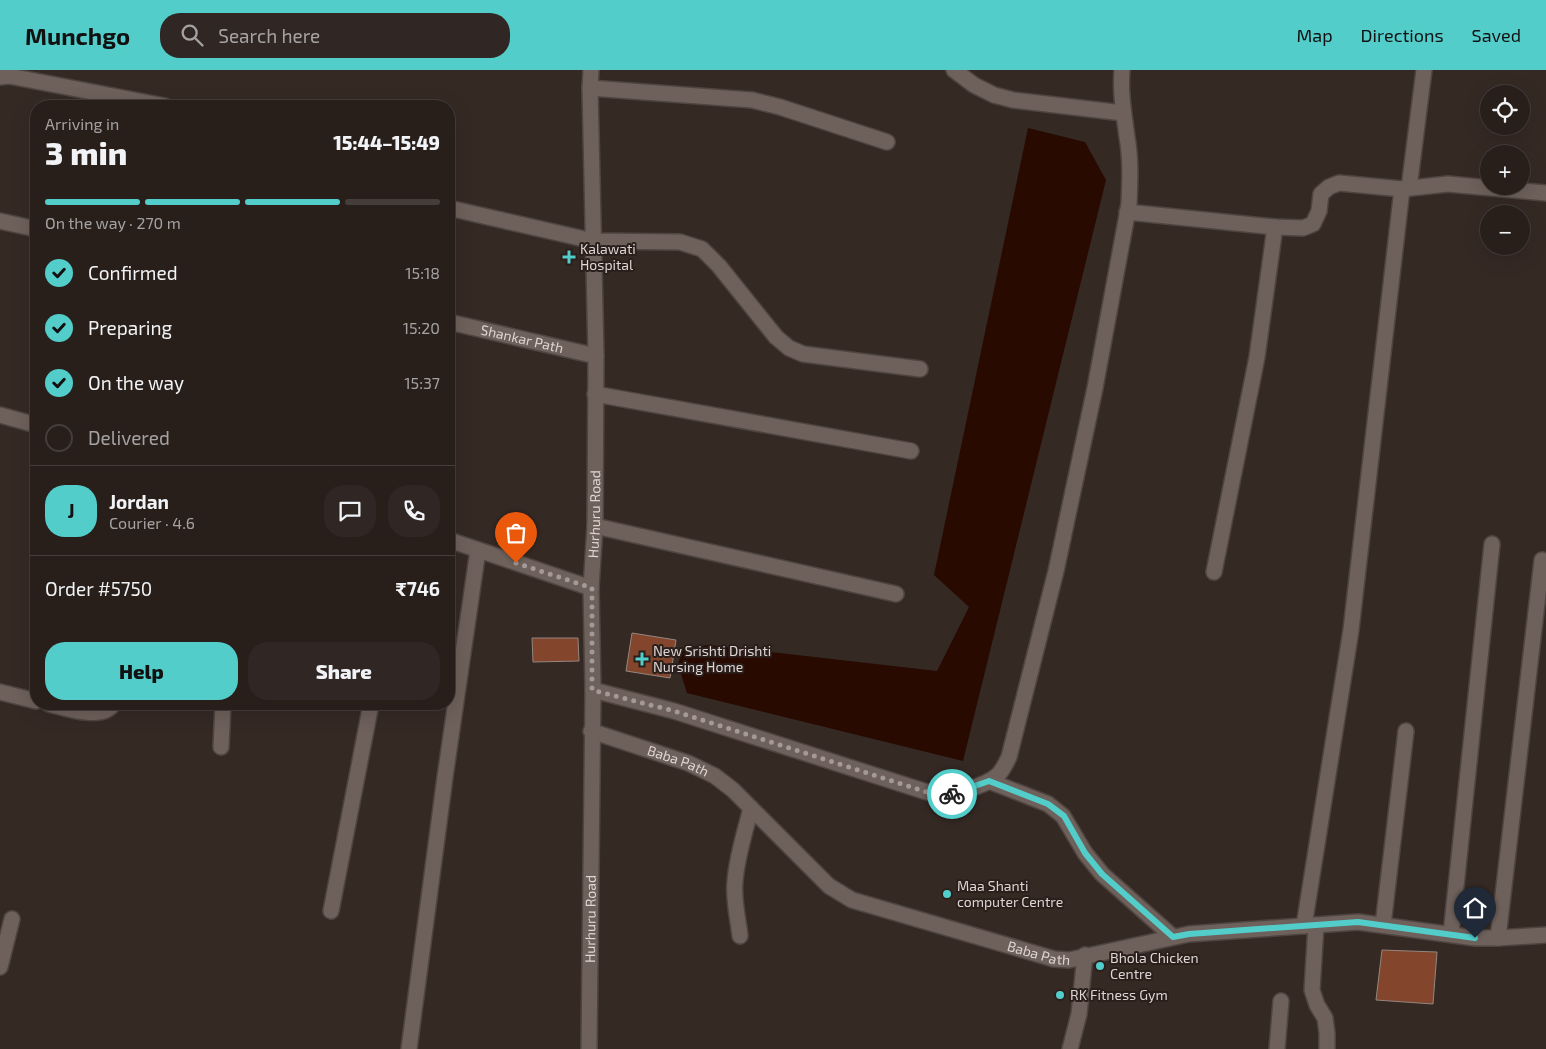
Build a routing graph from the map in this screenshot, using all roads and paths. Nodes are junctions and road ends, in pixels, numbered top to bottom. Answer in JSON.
{"nodes":[{"id":1,"x":591,"y":70,"type":"edge"},
{"id":2,"x":954,"y":70,"type":"edge"},
{"id":3,"x":1122,"y":70,"type":"edge"},
{"id":4,"x":1424,"y":70,"type":"edge"},
{"id":5,"x":27,"y":75,"type":"edge"},
{"id":6,"x":0,"y":77,"type":"edge"},
{"id":7,"x":590,"y":88,"type":"junction"},
{"id":8,"x":137,"y":100,"type":"edge"},
{"id":9,"x":1123,"y":113,"type":"junction"},
{"id":10,"x":887,"y":142,"type":"dead end"},
{"id":11,"x":1406,"y":188,"type":"junction"},
{"id":12,"x":1546,"y":193,"type":"edge"},
{"id":13,"x":455,"y":209,"type":"edge"},
{"id":14,"x":1127,"y":212,"type":"junction"},
{"id":15,"x":0,"y":221,"type":"edge"},
{"id":16,"x":1274,"y":227,"type":"junction"},
{"id":17,"x":30,"y":228,"type":"edge"},
{"id":18,"x":593,"y":241,"type":"junction"},
{"id":19,"x":455,"y":323,"type":"edge"},
{"id":20,"x":596,"y":356,"type":"junction"},
{"id":21,"x":920,"y":369,"type":"dead end"},
{"id":22,"x":595,"y":394,"type":"junction"},
{"id":23,"x":0,"y":415,"type":"edge"},
{"id":24,"x":30,"y":423,"type":"edge"},
{"id":25,"x":911,"y":451,"type":"dead end"},
{"id":26,"x":595,"y":526,"type":"junction"},
{"id":27,"x":455,"y":542,"type":"edge"},
{"id":28,"x":1492,"y":544,"type":"dead end"},
{"id":29,"x":478,"y":550,"type":"junction"},
{"id":30,"x":1542,"y":560,"type":"dead end"},
{"id":31,"x":1214,"y":572,"type":"dead end"},
{"id":32,"x":592,"y":588,"type":"junction"},
{"id":33,"x":896,"y":594,"type":"dead end"},
{"id":34,"x":592,"y":690,"type":"junction"},
{"id":35,"x":0,"y":692,"type":"edge"},
{"id":36,"x":30,"y":700,"type":"edge"},
{"id":37,"x":455,"y":703,"type":"edge"},
{"id":38,"x":81,"y":710,"type":"edge"},
{"id":39,"x":104,"y":710,"type":"edge"},
{"id":40,"x":223,"y":710,"type":"edge"},
{"id":41,"x":370,"y":710,"type":"edge"},
{"id":42,"x":454,"y":710,"type":"edge"},
{"id":43,"x":591,"y":731,"type":"junction"},
{"id":44,"x":1406,"y":731,"type":"dead end"},
{"id":45,"x":221,"y":747,"type":"dead end"},
{"id":46,"x":989,"y":781,"type":"junction"},
{"id":47,"x":751,"y":808,"type":"junction"},
{"id":48,"x":331,"y":911,"type":"dead end"},
{"id":49,"x":12,"y":919,"type":"dead end"},
{"id":50,"x":1383,"y":925,"type":"junction"},
{"id":51,"x":1310,"y":926,"type":"junction"},
{"id":52,"x":1451,"y":934,"type":"junction"},
{"id":53,"x":1546,"y":935,"type":"edge"},
{"id":54,"x":740,"y":936,"type":"dead end"},
{"id":55,"x":1173,"y":937,"type":"junction"},
{"id":56,"x":1498,"y":938,"type":"junction"},
{"id":57,"x":1085,"y":955,"type":"junction"},
{"id":58,"x":0,"y":967,"type":"edge"},
{"id":59,"x":1281,"y":1001,"type":"dead end"},
{"id":60,"x":409,"y":1049,"type":"edge"},
{"id":61,"x":589,"y":1049,"type":"edge"},
{"id":62,"x":1070,"y":1049,"type":"edge"},
{"id":63,"x":1277,"y":1049,"type":"edge"},
{"id":64,"x":1327,"y":1049,"type":"edge"}],
"edges":[{"from":1,"to":7,"type":"street","name":"Hurhuru Road"},
{"from":2,"to":9,"type":"street"},
{"from":3,"to":9,"type":"street"},
{"from":4,"to":11,"type":"street"},
{"from":5,"to":6,"type":"street"},
{"from":5,"to":8,"type":"street"},
{"from":7,"to":10,"type":"street"},
{"from":7,"to":18,"type":"street","name":"Hurhuru Road"},
{"from":9,"to":14,"type":"street"},
{"from":11,"to":12,"type":"street"},
{"from":11,"to":16,"type":"street"},
{"from":11,"to":51,"type":"street"},
{"from":13,"to":18,"type":"street"},
{"from":14,"to":16,"type":"street"},
{"from":14,"to":46,"type":"street"},
{"from":15,"to":17,"type":"street"},
{"from":16,"to":31,"type":"street"},
{"from":18,"to":20,"type":"street","name":"Hurhuru Road"},
{"from":18,"to":21,"type":"street"},
{"from":19,"to":20,"type":"street","name":"Shankar Path"},
{"from":20,"to":22,"type":"street","name":"Hurhuru Road"},
{"from":22,"to":25,"type":"street"},
{"from":22,"to":26,"type":"street","name":"Hurhuru Road"},
{"from":23,"to":24,"type":"street"},
{"from":26,"to":32,"type":"street","name":"Hurhuru Road"},
{"from":26,"to":33,"type":"street"},
{"from":27,"to":29,"type":"street"},
{"from":28,"to":52,"type":"street"},
{"from":29,"to":32,"type":"street"},
{"from":29,"to":37,"type":"street"},
{"from":30,"to":56,"type":"street"},
{"from":32,"to":34,"type":"street","name":"Hurhuru Road"},
{"from":34,"to":43,"type":"street","name":"Hurhuru Road"},
{"from":34,"to":46,"type":"street"},
{"from":35,"to":36,"type":"street"},
{"from":38,"to":39,"type":"street"},
{"from":40,"to":45,"type":"street"},
{"from":41,"to":48,"type":"street"},
{"from":42,"to":60,"type":"street"},
{"from":43,"to":47,"type":"street","name":"Baba Path"},
{"from":43,"to":61,"type":"street","name":"Hurhuru Road"},
{"from":44,"to":50,"type":"street"},
{"from":46,"to":55,"type":"street"},
{"from":47,"to":54,"type":"street"},
{"from":47,"to":57,"type":"street","name":"Baba Path"},
{"from":49,"to":58,"type":"street"},
{"from":50,"to":51,"type":"street","name":"Baba Path"},
{"from":50,"to":52,"type":"street","name":"Baba Path"},
{"from":51,"to":55,"type":"street","name":"Baba Path"},
{"from":51,"to":64,"type":"street"},
{"from":52,"to":56,"type":"street","name":"Baba Path"},
{"from":53,"to":56,"type":"street","name":"Baba Path"},
{"from":55,"to":57,"type":"street","name":"Baba Path"},
{"from":57,"to":62,"type":"street"},
{"from":59,"to":63,"type":"street"}]}
